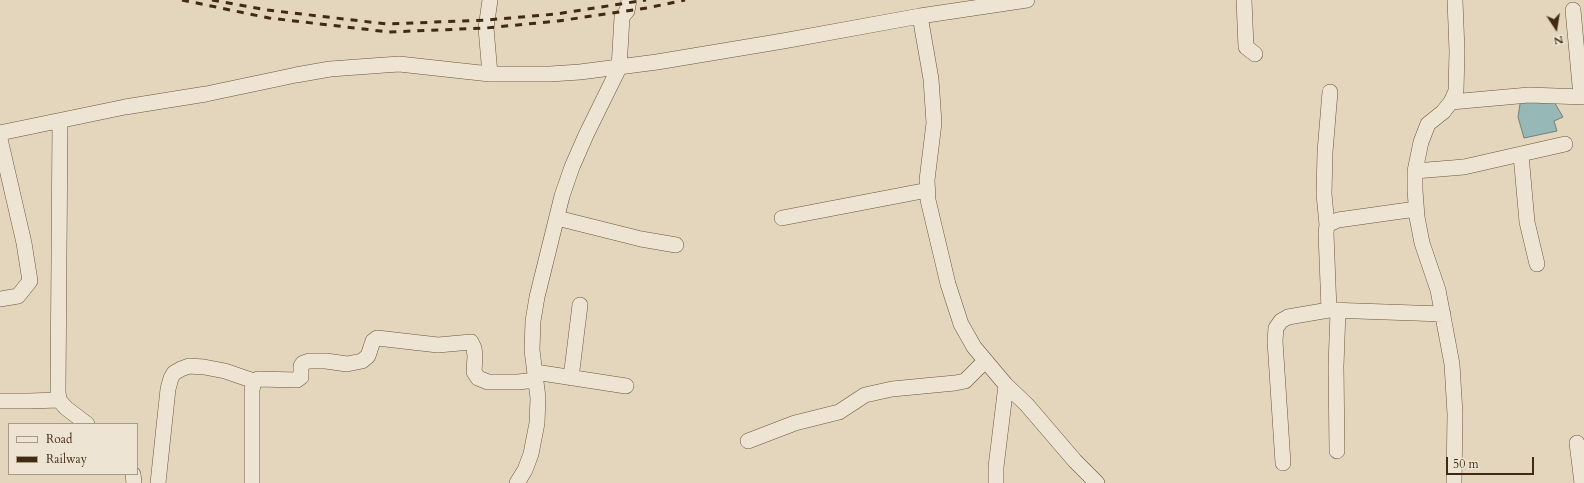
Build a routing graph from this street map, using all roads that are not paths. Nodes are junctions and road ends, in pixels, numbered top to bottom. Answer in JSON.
{"nodes":[{"id":1,"x":490,"y":0,"type":"edge"},
{"id":2,"x":629,"y":0,"type":"edge"},
{"id":3,"x":1027,"y":0,"type":"edge"},
{"id":4,"x":1244,"y":0,"type":"edge"},
{"id":5,"x":1455,"y":0,"type":"edge"},
{"id":6,"x":1573,"y":10,"type":"dead end"},
{"id":7,"x":920,"y":16,"type":"junction"},
{"id":8,"x":1255,"y":54,"type":"dead end"},
{"id":9,"x":619,"y":68,"type":"junction"},
{"id":10,"x":490,"y":74,"type":"junction"},
{"id":11,"x":1330,"y":92,"type":"dead end"},
{"id":12,"x":1582,"y":97,"type":"edge"},
{"id":13,"x":1451,"y":102,"type":"junction"},
{"id":14,"x":60,"y":121,"type":"junction"},
{"id":15,"x":0,"y":133,"type":"edge"},
{"id":16,"x":0,"y":139,"type":"edge"},
{"id":17,"x":1564,"y":144,"type":"dead end"},
{"id":18,"x":1521,"y":155,"type":"junction"},
{"id":19,"x":1415,"y":171,"type":"junction"},
{"id":20,"x":928,"y":190,"type":"junction"},
{"id":21,"x":1416,"y":208,"type":"junction"},
{"id":22,"x":557,"y":218,"type":"junction"},
{"id":23,"x":782,"y":218,"type":"dead end"},
{"id":24,"x":1327,"y":225,"type":"junction"},
{"id":25,"x":676,"y":246,"type":"dead end"},
{"id":26,"x":1538,"y":264,"type":"dead end"},
{"id":27,"x":0,"y":300,"type":"edge"},
{"id":28,"x":580,"y":305,"type":"dead end"},
{"id":29,"x":1333,"y":311,"type":"junction"},
{"id":30,"x":1443,"y":314,"type":"junction"},
{"id":31,"x":986,"y":361,"type":"junction"},
{"id":32,"x":536,"y":376,"type":"junction"},
{"id":33,"x":571,"y":378,"type":"junction"},
{"id":34,"x":254,"y":381,"type":"junction"},
{"id":35,"x":1006,"y":385,"type":"junction"},
{"id":36,"x":626,"y":386,"type":"dead end"},
{"id":37,"x":0,"y":400,"type":"edge"},
{"id":38,"x":59,"y":400,"type":"junction"},
{"id":39,"x":86,"y":423,"type":"edge"},
{"id":40,"x":748,"y":441,"type":"dead end"},
{"id":41,"x":1577,"y":443,"type":"dead end"},
{"id":42,"x":1337,"y":451,"type":"dead end"},
{"id":43,"x":1283,"y":463,"type":"dead end"},
{"id":44,"x":158,"y":483,"type":"edge"},
{"id":45,"x":252,"y":483,"type":"edge"},
{"id":46,"x":517,"y":483,"type":"edge"},
{"id":47,"x":996,"y":483,"type":"edge"},
{"id":48,"x":1097,"y":483,"type":"edge"},
{"id":49,"x":1454,"y":483,"type":"edge"},
{"id":50,"x":1582,"y":483,"type":"edge"}],
"edges":[{"from":1,"to":10,"type":"street"},
{"from":2,"to":9,"type":"street"},
{"from":3,"to":7,"type":"street"},
{"from":4,"to":8,"type":"street"},
{"from":5,"to":13,"type":"street"},
{"from":6,"to":12,"type":"street"},
{"from":7,"to":9,"type":"street"},
{"from":7,"to":20,"type":"street"},
{"from":9,"to":10,"type":"street"},
{"from":9,"to":22,"type":"street"},
{"from":10,"to":14,"type":"street"},
{"from":11,"to":24,"type":"street"},
{"from":12,"to":13,"type":"street"},
{"from":13,"to":19,"type":"street"},
{"from":14,"to":15,"type":"street"},
{"from":14,"to":38,"type":"street"},
{"from":16,"to":27,"type":"street"},
{"from":17,"to":18,"type":"street"},
{"from":18,"to":19,"type":"street"},
{"from":18,"to":26,"type":"street"},
{"from":19,"to":21,"type":"street"},
{"from":20,"to":23,"type":"street"},
{"from":20,"to":31,"type":"street"},
{"from":21,"to":24,"type":"street"},
{"from":21,"to":30,"type":"street"},
{"from":22,"to":25,"type":"street"},
{"from":22,"to":32,"type":"street"},
{"from":24,"to":29,"type":"street"},
{"from":28,"to":33,"type":"street"},
{"from":29,"to":30,"type":"street"},
{"from":29,"to":42,"type":"street"},
{"from":29,"to":43,"type":"street"},
{"from":30,"to":49,"type":"street"},
{"from":31,"to":35,"type":"street"},
{"from":31,"to":40,"type":"street"},
{"from":32,"to":33,"type":"street"},
{"from":32,"to":34,"type":"street"},
{"from":32,"to":46,"type":"street"},
{"from":33,"to":36,"type":"street"},
{"from":34,"to":44,"type":"street"},
{"from":34,"to":45,"type":"street"},
{"from":35,"to":47,"type":"street"},
{"from":35,"to":48,"type":"street"},
{"from":37,"to":38,"type":"street"},
{"from":38,"to":39,"type":"street"},
{"from":41,"to":50,"type":"street"}]}
